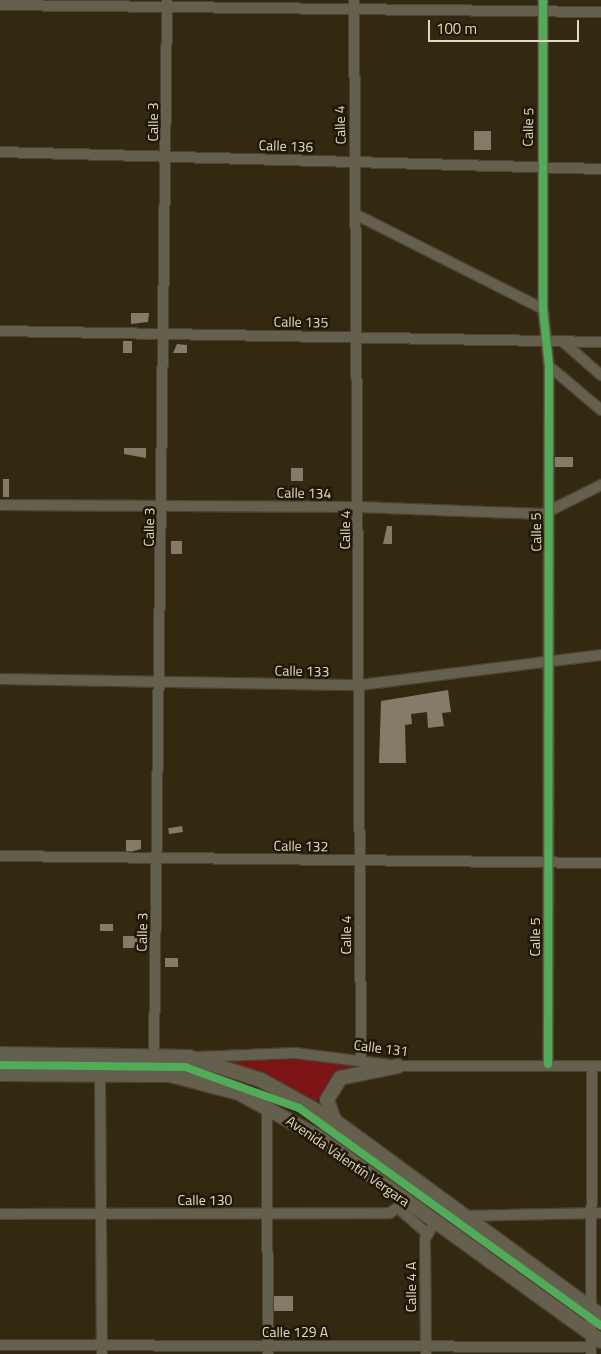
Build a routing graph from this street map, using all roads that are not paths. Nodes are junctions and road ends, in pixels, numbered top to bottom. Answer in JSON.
{"nodes":[{"id":1,"x":542,"y":0,"type":"edge"},
{"id":2,"x":167,"y":4,"type":"edge"},
{"id":3,"x":0,"y":5,"type":"edge"},
{"id":4,"x":354,"y":5,"type":"edge"},
{"id":5,"x":542,"y":12,"type":"junction"},
{"id":6,"x":601,"y":12,"type":"edge"},
{"id":7,"x":0,"y":152,"type":"edge"},
{"id":8,"x":166,"y":157,"type":"junction"},
{"id":9,"x":355,"y":162,"type":"junction"},
{"id":10,"x":542,"y":167,"type":"junction"},
{"id":11,"x":601,"y":169,"type":"edge"},
{"id":12,"x":357,"y":215,"type":"junction"},
{"id":13,"x":542,"y":308,"type":"junction"},
{"id":14,"x":0,"y":331,"type":"edge"},
{"id":15,"x":165,"y":334,"type":"junction"},
{"id":16,"x":356,"y":337,"type":"junction"},
{"id":17,"x":546,"y":341,"type":"junction"},
{"id":18,"x":562,"y":341,"type":"junction"},
{"id":19,"x":601,"y":342,"type":"edge"},
{"id":20,"x":549,"y":366,"type":"junction"},
{"id":21,"x":601,"y":375,"type":"edge"},
{"id":22,"x":601,"y":410,"type":"edge"},
{"id":23,"x":601,"y":485,"type":"edge"},
{"id":24,"x":0,"y":504,"type":"edge"},
{"id":25,"x":163,"y":505,"type":"junction"},
{"id":26,"x":359,"y":507,"type":"junction"},
{"id":27,"x":548,"y":512,"type":"junction"},
{"id":28,"x":601,"y":655,"type":"edge"},
{"id":29,"x":550,"y":661,"type":"junction"},
{"id":30,"x":0,"y":679,"type":"edge"},
{"id":31,"x":161,"y":683,"type":"junction"},
{"id":32,"x":360,"y":685,"type":"junction"},
{"id":33,"x":0,"y":856,"type":"edge"},
{"id":34,"x":157,"y":857,"type":"junction"},
{"id":35,"x":360,"y":860,"type":"junction"},
{"id":36,"x":547,"y":862,"type":"junction"},
{"id":37,"x":601,"y":863,"type":"edge"},
{"id":38,"x":0,"y":1054,"type":"edge"},
{"id":39,"x":154,"y":1054,"type":"junction"},
{"id":40,"x":189,"y":1057,"type":"junction"},
{"id":41,"x":360,"y":1059,"type":"junction"},
{"id":42,"x":548,"y":1064,"type":"junction"},
{"id":43,"x":398,"y":1066,"type":"junction"},
{"id":44,"x":597,"y":1066,"type":"edge"},
{"id":45,"x":0,"y":1074,"type":"edge"},
{"id":46,"x":100,"y":1076,"type":"junction"},
{"id":47,"x":267,"y":1106,"type":"junction"},
{"id":48,"x":335,"y":1121,"type":"junction"},
{"id":49,"x":402,"y":1205,"type":"junction"},
{"id":50,"x":101,"y":1213,"type":"junction"},
{"id":51,"x":596,"y":1213,"type":"edge"},
{"id":52,"x":0,"y":1214,"type":"edge"},
{"id":53,"x":268,"y":1214,"type":"junction"},
{"id":54,"x":465,"y":1216,"type":"junction"},
{"id":55,"x":431,"y":1227,"type":"junction"},
{"id":56,"x":596,"y":1312,"type":"edge"},
{"id":57,"x":593,"y":1344,"type":"edge"},
{"id":58,"x":0,"y":1345,"type":"edge"},
{"id":59,"x":426,"y":1349,"type":"edge"},
{"id":60,"x":102,"y":1350,"type":"edge"},
{"id":61,"x":268,"y":1350,"type":"edge"}],
"edges":[{"from":1,"to":5,"type":"street","name":"Calle 5"},
{"from":2,"to":3,"type":"street"},
{"from":2,"to":4,"type":"street"},
{"from":2,"to":8,"type":"street","name":"Calle 3"},
{"from":4,"to":5,"type":"street"},
{"from":4,"to":9,"type":"street","name":"Calle 4"},
{"from":5,"to":6,"type":"street"},
{"from":5,"to":10,"type":"street","name":"Calle 5"},
{"from":7,"to":8,"type":"street","name":"Calle 136"},
{"from":8,"to":9,"type":"street","name":"Calle 136"},
{"from":8,"to":15,"type":"street","name":"Calle 3"},
{"from":9,"to":10,"type":"street","name":"Calle 136"},
{"from":9,"to":12,"type":"street","name":"Calle 4"},
{"from":10,"to":11,"type":"street","name":"Calle 136"},
{"from":10,"to":13,"type":"street","name":"Calle 5"},
{"from":12,"to":13,"type":"street"},
{"from":12,"to":16,"type":"street","name":"Calle 4"},
{"from":13,"to":17,"type":"street","name":"Calle 5"},
{"from":14,"to":15,"type":"street","name":"Calle 135"},
{"from":15,"to":16,"type":"street","name":"Calle 135"},
{"from":15,"to":25,"type":"street","name":"Calle 3"},
{"from":16,"to":17,"type":"street","name":"Calle 135"},
{"from":16,"to":26,"type":"street","name":"Calle 4"},
{"from":17,"to":18,"type":"street","name":"Calle 135"},
{"from":17,"to":20,"type":"street","name":"Calle 5"},
{"from":18,"to":19,"type":"street","name":"Calle 135"},
{"from":18,"to":21,"type":"street"},
{"from":20,"to":22,"type":"street"},
{"from":20,"to":27,"type":"street","name":"Calle 5"},
{"from":23,"to":27,"type":"street","name":"Calle 134"},
{"from":24,"to":25,"type":"street","name":"Calle 134"},
{"from":25,"to":26,"type":"street","name":"Calle 134"},
{"from":25,"to":31,"type":"street","name":"Calle 3"},
{"from":26,"to":27,"type":"street","name":"Calle 134"},
{"from":26,"to":32,"type":"street","name":"Calle 4"},
{"from":27,"to":29,"type":"street","name":"Calle 5"},
{"from":28,"to":29,"type":"street","name":"Calle 133"},
{"from":29,"to":32,"type":"street","name":"Calle 133"},
{"from":29,"to":36,"type":"street","name":"Calle 5"},
{"from":30,"to":31,"type":"street","name":"Calle 133"},
{"from":31,"to":32,"type":"street","name":"Calle 133"},
{"from":31,"to":34,"type":"street","name":"Calle 3"},
{"from":32,"to":35,"type":"street","name":"Calle 4"},
{"from":33,"to":34,"type":"street","name":"Calle 132"},
{"from":34,"to":35,"type":"street","name":"Calle 132"},
{"from":34,"to":39,"type":"street","name":"Calle 3"},
{"from":35,"to":36,"type":"street","name":"Calle 132"},
{"from":35,"to":41,"type":"street","name":"Calle 4"},
{"from":36,"to":37,"type":"street","name":"Calle 132"},
{"from":36,"to":42,"type":"street","name":"Calle 5"},
{"from":38,"to":39,"type":"main road","name":"Avenida Valentín Vergara"},
{"from":39,"to":40,"type":"main road","name":"Avenida Valentín Vergara"},
{"from":40,"to":41,"type":"street","name":"Calle 131"},
{"from":40,"to":48,"type":"main road","name":"Avenida Valentín Vergara"},
{"from":41,"to":43,"type":"street","name":"Calle 131"},
{"from":42,"to":43,"type":"street","name":"Calle 131"},
{"from":42,"to":44,"type":"street","name":"Calle 131"},
{"from":43,"to":48,"type":"main road"},
{"from":44,"to":51,"type":"street"},
{"from":45,"to":46,"type":"main road","name":"Avenida Valentín Vergara"},
{"from":46,"to":47,"type":"main road","name":"Avenida Valentín Vergara"},
{"from":46,"to":50,"type":"street"},
{"from":47,"to":49,"type":"main road","name":"Avenida Valentín Vergara"},
{"from":47,"to":53,"type":"street"},
{"from":48,"to":54,"type":"main road","name":"Avenida Valentín Vergara"},
{"from":49,"to":53,"type":"street","name":"Calle 130"},
{"from":49,"to":55,"type":"main road","name":"Avenida Valentín Vergara"},
{"from":50,"to":52,"type":"street","name":"Calle 130"},
{"from":50,"to":53,"type":"street","name":"Calle 130"},
{"from":50,"to":60,"type":"street"},
{"from":51,"to":54,"type":"street"},
{"from":51,"to":56,"type":"street"},
{"from":53,"to":61,"type":"street"},
{"from":54,"to":56,"type":"main road","name":"Avenida Valentín Vergara"},
{"from":55,"to":57,"type":"main road","name":"Avenida Valentín Vergara"},
{"from":55,"to":59,"type":"street","name":"Calle 4 A"},
{"from":56,"to":57,"type":"street"},
{"from":57,"to":59,"type":"street","name":"Calle 129 A"},
{"from":58,"to":60,"type":"street","name":"Calle 129 A"},
{"from":59,"to":61,"type":"street","name":"Calle 129 A"},
{"from":60,"to":61,"type":"street","name":"Calle 129 A"}]}
